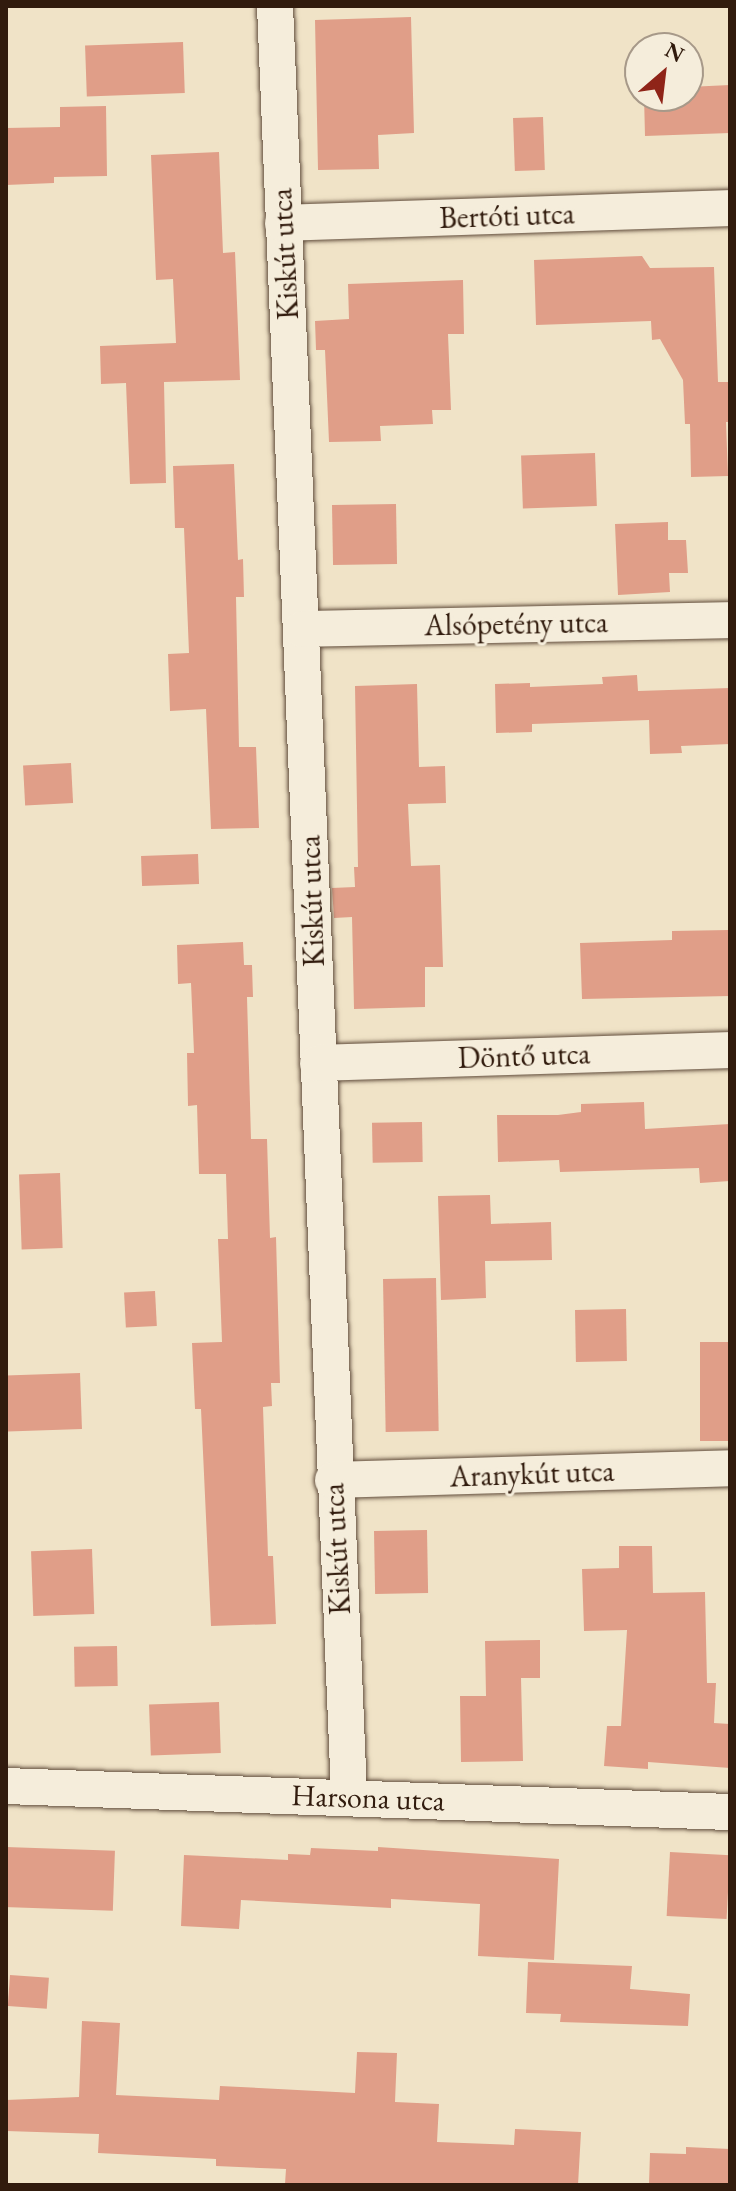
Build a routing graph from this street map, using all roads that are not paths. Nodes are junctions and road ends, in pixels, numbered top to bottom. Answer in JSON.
{"nodes":[{"id":1,"x":275,"y":6,"type":"edge"},
{"id":2,"x":730,"y":208,"type":"edge"},
{"id":3,"x":283,"y":223,"type":"junction"},
{"id":4,"x":730,"y":620,"type":"edge"},
{"id":5,"x":302,"y":629,"type":"junction"},
{"id":6,"x":730,"y":1050,"type":"edge"},
{"id":7,"x":318,"y":1063,"type":"junction"},
{"id":8,"x":730,"y":1468,"type":"edge"},
{"id":9,"x":333,"y":1480,"type":"junction"},
{"id":10,"x":6,"y":1786,"type":"edge"},
{"id":11,"x":349,"y":1797,"type":"junction"},
{"id":12,"x":730,"y":1812,"type":"edge"}],
"edges":[{"from":1,"to":3,"type":"street","name":"Kiskút utca"},
{"from":2,"to":3,"type":"street","name":"Bertóti utca"},
{"from":3,"to":5,"type":"street","name":"Kiskút utca"},
{"from":4,"to":5,"type":"street","name":"Alsópetény utca"},
{"from":5,"to":7,"type":"street","name":"Kiskút utca"},
{"from":6,"to":7,"type":"street","name":"Döntő utca"},
{"from":7,"to":9,"type":"street","name":"Kiskút utca"},
{"from":8,"to":9,"type":"street","name":"Aranykút utca"},
{"from":9,"to":11,"type":"street","name":"Kiskút utca"},
{"from":10,"to":11,"type":"street","name":"Harsona utca"},
{"from":11,"to":12,"type":"street","name":"Harsona utca"}]}
